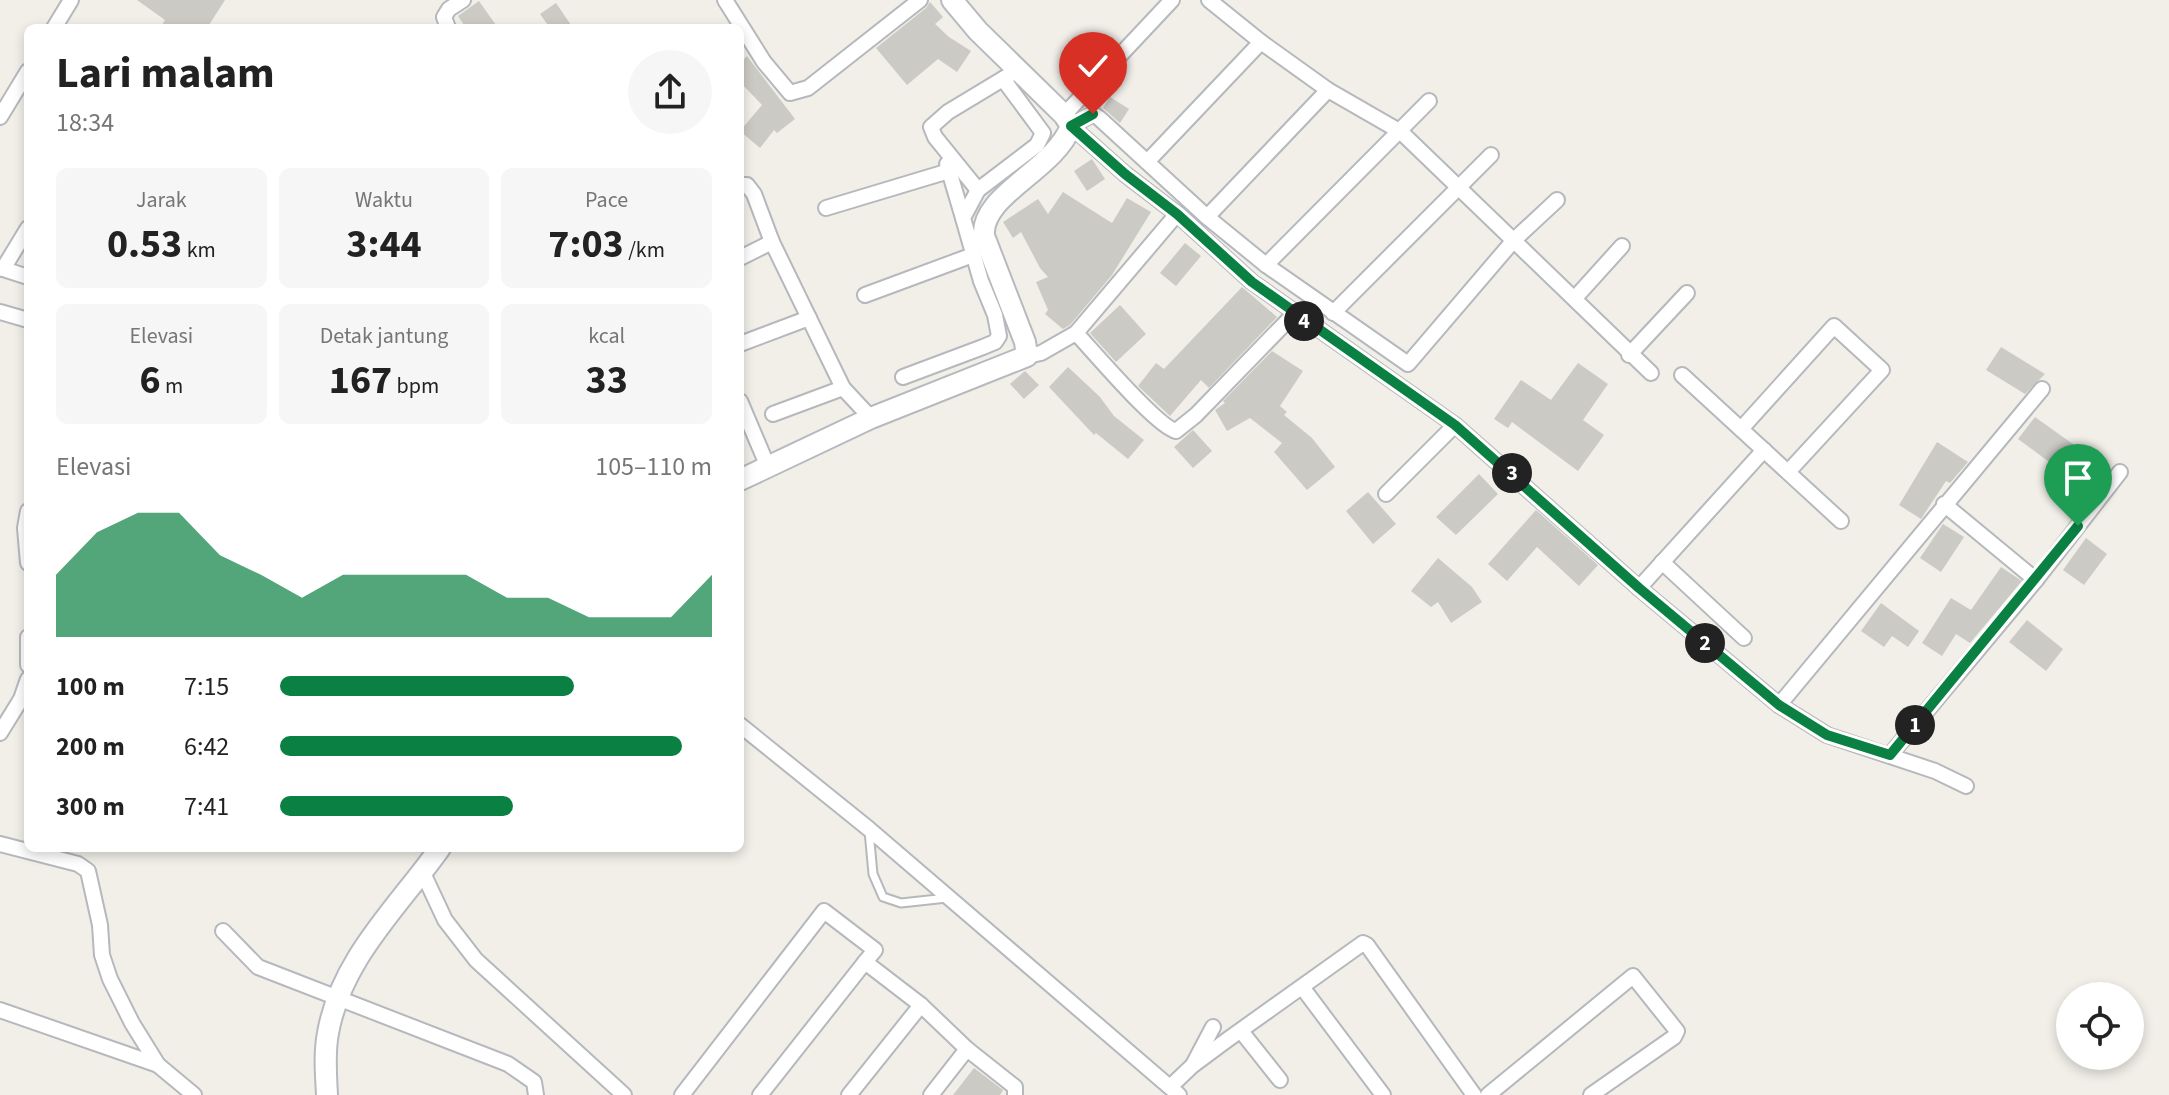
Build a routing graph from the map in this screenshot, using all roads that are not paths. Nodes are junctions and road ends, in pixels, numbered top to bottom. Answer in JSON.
{"nodes":[{"id":1,"x":71,"y":0,"type":"edge"},
{"id":2,"x":463,"y":0,"type":"edge"},
{"id":3,"x":725,"y":0,"type":"edge"},
{"id":4,"x":920,"y":0,"type":"edge"},
{"id":5,"x":952,"y":0,"type":"edge"},
{"id":6,"x":1172,"y":0,"type":"edge"},
{"id":7,"x":1209,"y":0,"type":"edge"},
{"id":8,"x":56,"y":24,"type":"edge"},
{"id":9,"x":447,"y":24,"type":"edge"},
{"id":10,"x":740,"y":24,"type":"edge"},
{"id":11,"x":744,"y":30,"type":"edge"},
{"id":12,"x":1261,"y":42,"type":"junction"},
{"id":13,"x":1011,"y":75,"type":"junction"},
{"id":14,"x":24,"y":78,"type":"edge"},
{"id":15,"x":1328,"y":90,"type":"junction"},
{"id":16,"x":1429,"y":101,"type":"dead end"},
{"id":17,"x":0,"y":117,"type":"edge"},
{"id":18,"x":1067,"y":121,"type":"junction"},
{"id":19,"x":1401,"y":132,"type":"junction"},
{"id":20,"x":946,"y":151,"type":"junction"},
{"id":21,"x":1491,"y":155,"type":"dead end"},
{"id":22,"x":1147,"y":162,"type":"junction"},
{"id":23,"x":949,"y":171,"type":"junction"},
{"id":24,"x":744,"y":185,"type":"edge"},
{"id":25,"x":1459,"y":186,"type":"junction"},
{"id":26,"x":978,"y":190,"type":"junction"},
{"id":27,"x":1557,"y":200,"type":"dead end"},
{"id":28,"x":826,"y":208,"type":"dead end"},
{"id":29,"x":1177,"y":214,"type":"junction"},
{"id":30,"x":1207,"y":217,"type":"junction"},
{"id":31,"x":963,"y":218,"type":"junction"},
{"id":32,"x":24,"y":234,"type":"edge"},
{"id":33,"x":1514,"y":240,"type":"junction"},
{"id":34,"x":772,"y":242,"type":"junction"},
{"id":35,"x":1622,"y":246,"type":"dead end"},
{"id":36,"x":973,"y":255,"type":"junction"},
{"id":37,"x":744,"y":256,"type":"edge"},
{"id":38,"x":1266,"y":265,"type":"junction"},
{"id":39,"x":2,"y":268,"type":"edge"},
{"id":40,"x":24,"y":276,"type":"edge"},
{"id":41,"x":1687,"y":293,"type":"dead end"},
{"id":42,"x":865,"y":295,"type":"dead end"},
{"id":43,"x":1575,"y":298,"type":"junction"},
{"id":44,"x":0,"y":312,"type":"edge"},
{"id":45,"x":1333,"y":313,"type":"junction"},
{"id":46,"x":1294,"y":314,"type":"junction"},
{"id":47,"x":809,"y":318,"type":"junction"},
{"id":48,"x":24,"y":319,"type":"edge"},
{"id":49,"x":1076,"y":333,"type":"junction"},
{"id":50,"x":744,"y":342,"type":"edge"},
{"id":51,"x":1629,"y":355,"type":"junction"},
{"id":52,"x":1027,"y":356,"type":"junction"},
{"id":53,"x":1651,"y":373,"type":"dead end"},
{"id":54,"x":1682,"y":375,"type":"dead end"},
{"id":55,"x":903,"y":377,"type":"dead end"},
{"id":56,"x":843,"y":388,"type":"junction"},
{"id":57,"x":2042,"y":389,"type":"dead end"},
{"id":58,"x":744,"y":410,"type":"edge"},
{"id":59,"x":773,"y":414,"type":"dead end"},
{"id":60,"x":871,"y":418,"type":"junction"},
{"id":61,"x":1455,"y":425,"type":"junction"},
{"id":62,"x":1741,"y":429,"type":"junction"},
{"id":63,"x":1764,"y":450,"type":"junction"},
{"id":64,"x":768,"y":467,"type":"junction"},
{"id":65,"x":1788,"y":472,"type":"junction"},
{"id":66,"x":2120,"y":472,"type":"dead end"},
{"id":67,"x":744,"y":478,"type":"edge"},
{"id":68,"x":1386,"y":494,"type":"dead end"},
{"id":69,"x":1944,"y":504,"type":"junction"},
{"id":70,"x":1841,"y":521,"type":"dead end"},
{"id":71,"x":1662,"y":562,"type":"junction"},
{"id":72,"x":2036,"y":580,"type":"junction"},
{"id":73,"x":1639,"y":588,"type":"junction"},
{"id":74,"x":1744,"y":638,"type":"dead end"},
{"id":75,"x":24,"y":690,"type":"edge"},
{"id":76,"x":1779,"y":705,"type":"junction"},
{"id":77,"x":744,"y":728,"type":"edge"},
{"id":78,"x":0,"y":733,"type":"edge"},
{"id":79,"x":1890,"y":755,"type":"junction"},
{"id":80,"x":1966,"y":786,"type":"dead end"},
{"id":81,"x":869,"y":829,"type":"junction"},
{"id":82,"x":0,"y":844,"type":"edge"},
{"id":83,"x":24,"y":850,"type":"edge"},
{"id":84,"x":31,"y":852,"type":"edge"},
{"id":85,"x":437,"y":852,"type":"edge"},
{"id":86,"x":423,"y":873,"type":"junction"},
{"id":87,"x":947,"y":898,"type":"junction"},
{"id":88,"x":223,"y":931,"type":"dead end"},
{"id":89,"x":865,"y":962,"type":"junction"},
{"id":90,"x":1302,"y":987,"type":"junction"},
{"id":91,"x":338,"y":999,"type":"junction"},
{"id":92,"x":921,"y":1005,"type":"junction"},
{"id":93,"x":0,"y":1010,"type":"edge"},
{"id":94,"x":1213,"y":1027,"type":"dead end"},
{"id":95,"x":1241,"y":1031,"type":"junction"},
{"id":96,"x":967,"y":1049,"type":"junction"},
{"id":97,"x":158,"y":1065,"type":"junction"},
{"id":98,"x":1192,"y":1066,"type":"junction"},
{"id":99,"x":1280,"y":1080,"type":"dead end"},
{"id":100,"x":1174,"y":1091,"type":"edge"},
{"id":101,"x":1593,"y":1094,"type":"edge"},
{"id":102,"x":194,"y":1095,"type":"edge"},
{"id":103,"x":327,"y":1095,"type":"edge"},
{"id":104,"x":536,"y":1095,"type":"edge"},
{"id":105,"x":624,"y":1095,"type":"edge"},
{"id":106,"x":682,"y":1095,"type":"edge"},
{"id":107,"x":760,"y":1095,"type":"edge"},
{"id":108,"x":849,"y":1095,"type":"edge"},
{"id":109,"x":931,"y":1095,"type":"edge"},
{"id":110,"x":1015,"y":1095,"type":"edge"},
{"id":111,"x":1383,"y":1095,"type":"edge"},
{"id":112,"x":1474,"y":1095,"type":"edge"},
{"id":113,"x":1488,"y":1095,"type":"edge"}],
"edges":[{"from":1,"to":8,"type":"street"},
{"from":2,"to":9,"type":"street"},
{"from":3,"to":10,"type":"street"},
{"from":4,"to":11,"type":"street"},
{"from":5,"to":13,"type":"street"},
{"from":6,"to":18,"type":"street"},
{"from":7,"to":12,"type":"street"},
{"from":12,"to":15,"type":"street"},
{"from":12,"to":22,"type":"street"},
{"from":13,"to":18,"type":"street"},
{"from":13,"to":20,"type":"street"},
{"from":13,"to":26,"type":"street"},
{"from":14,"to":17,"type":"street"},
{"from":15,"to":19,"type":"street"},
{"from":15,"to":30,"type":"street"},
{"from":16,"to":19,"type":"street"},
{"from":18,"to":22,"type":"street"},
{"from":18,"to":29,"type":"street"},
{"from":18,"to":52,"type":"street"},
{"from":19,"to":25,"type":"street"},
{"from":19,"to":38,"type":"street"},
{"from":20,"to":23,"type":"street"},
{"from":20,"to":26,"type":"street"},
{"from":21,"to":25,"type":"street"},
{"from":22,"to":30,"type":"street"},
{"from":23,"to":28,"type":"street"},
{"from":23,"to":31,"type":"street"},
{"from":24,"to":34,"type":"street"},
{"from":25,"to":33,"type":"street"},
{"from":25,"to":45,"type":"street"},
{"from":26,"to":31,"type":"street"},
{"from":27,"to":33,"type":"street"},
{"from":29,"to":46,"type":"street"},
{"from":29,"to":49,"type":"street"},
{"from":30,"to":38,"type":"street"},
{"from":31,"to":36,"type":"street"},
{"from":32,"to":39,"type":"street"},
{"from":33,"to":43,"type":"street"},
{"from":33,"to":45,"type":"street"},
{"from":34,"to":37,"type":"street"},
{"from":34,"to":47,"type":"street"},
{"from":35,"to":43,"type":"street"},
{"from":36,"to":42,"type":"street"},
{"from":36,"to":55,"type":"street"},
{"from":38,"to":45,"type":"street"},
{"from":39,"to":40,"type":"street"},
{"from":41,"to":51,"type":"street"},
{"from":43,"to":51,"type":"street"},
{"from":44,"to":48,"type":"street"},
{"from":46,"to":49,"type":"street"},
{"from":46,"to":61,"type":"street"},
{"from":47,"to":50,"type":"street"},
{"from":47,"to":56,"type":"street"},
{"from":49,"to":52,"type":"street"},
{"from":51,"to":53,"type":"street"},
{"from":52,"to":60,"type":"street"},
{"from":54,"to":62,"type":"street"},
{"from":56,"to":59,"type":"street"},
{"from":56,"to":60,"type":"street"},
{"from":57,"to":69,"type":"street"},
{"from":58,"to":64,"type":"street"},
{"from":60,"to":64,"type":"street"},
{"from":61,"to":68,"type":"street"},
{"from":61,"to":73,"type":"street"},
{"from":62,"to":63,"type":"street"},
{"from":62,"to":65,"type":"street"},
{"from":63,"to":65,"type":"street"},
{"from":63,"to":71,"type":"street"},
{"from":64,"to":67,"type":"street"},
{"from":65,"to":70,"type":"street"},
{"from":66,"to":72,"type":"street"},
{"from":69,"to":72,"type":"street"},
{"from":69,"to":76,"type":"street"},
{"from":71,"to":73,"type":"street"},
{"from":71,"to":74,"type":"street"},
{"from":72,"to":79,"type":"street"},
{"from":73,"to":76,"type":"street"},
{"from":75,"to":78,"type":"street"},
{"from":76,"to":79,"type":"street"},
{"from":77,"to":81,"type":"street"},
{"from":79,"to":80,"type":"street"},
{"from":81,"to":87,"type":"street"},
{"from":81,"to":87,"type":"lane"},
{"from":82,"to":83,"type":"street"},
{"from":84,"to":97,"type":"street"},
{"from":85,"to":86,"type":"street"},
{"from":86,"to":91,"type":"street"},
{"from":86,"to":105,"type":"street"},
{"from":87,"to":100,"type":"street"},
{"from":88,"to":91,"type":"street"},
{"from":89,"to":92,"type":"street"},
{"from":89,"to":106,"type":"street"},
{"from":89,"to":107,"type":"street"},
{"from":90,"to":95,"type":"street"},
{"from":90,"to":111,"type":"street"},
{"from":90,"to":112,"type":"street"},
{"from":91,"to":103,"type":"street"},
{"from":91,"to":104,"type":"street"},
{"from":92,"to":96,"type":"street"},
{"from":92,"to":108,"type":"street"},
{"from":93,"to":97,"type":"street"},
{"from":94,"to":98,"type":"street"},
{"from":95,"to":98,"type":"street"},
{"from":95,"to":99,"type":"street"},
{"from":96,"to":109,"type":"street"},
{"from":96,"to":110,"type":"street"},
{"from":97,"to":102,"type":"street"},
{"from":98,"to":100,"type":"street"},
{"from":101,"to":113,"type":"street"}]}
